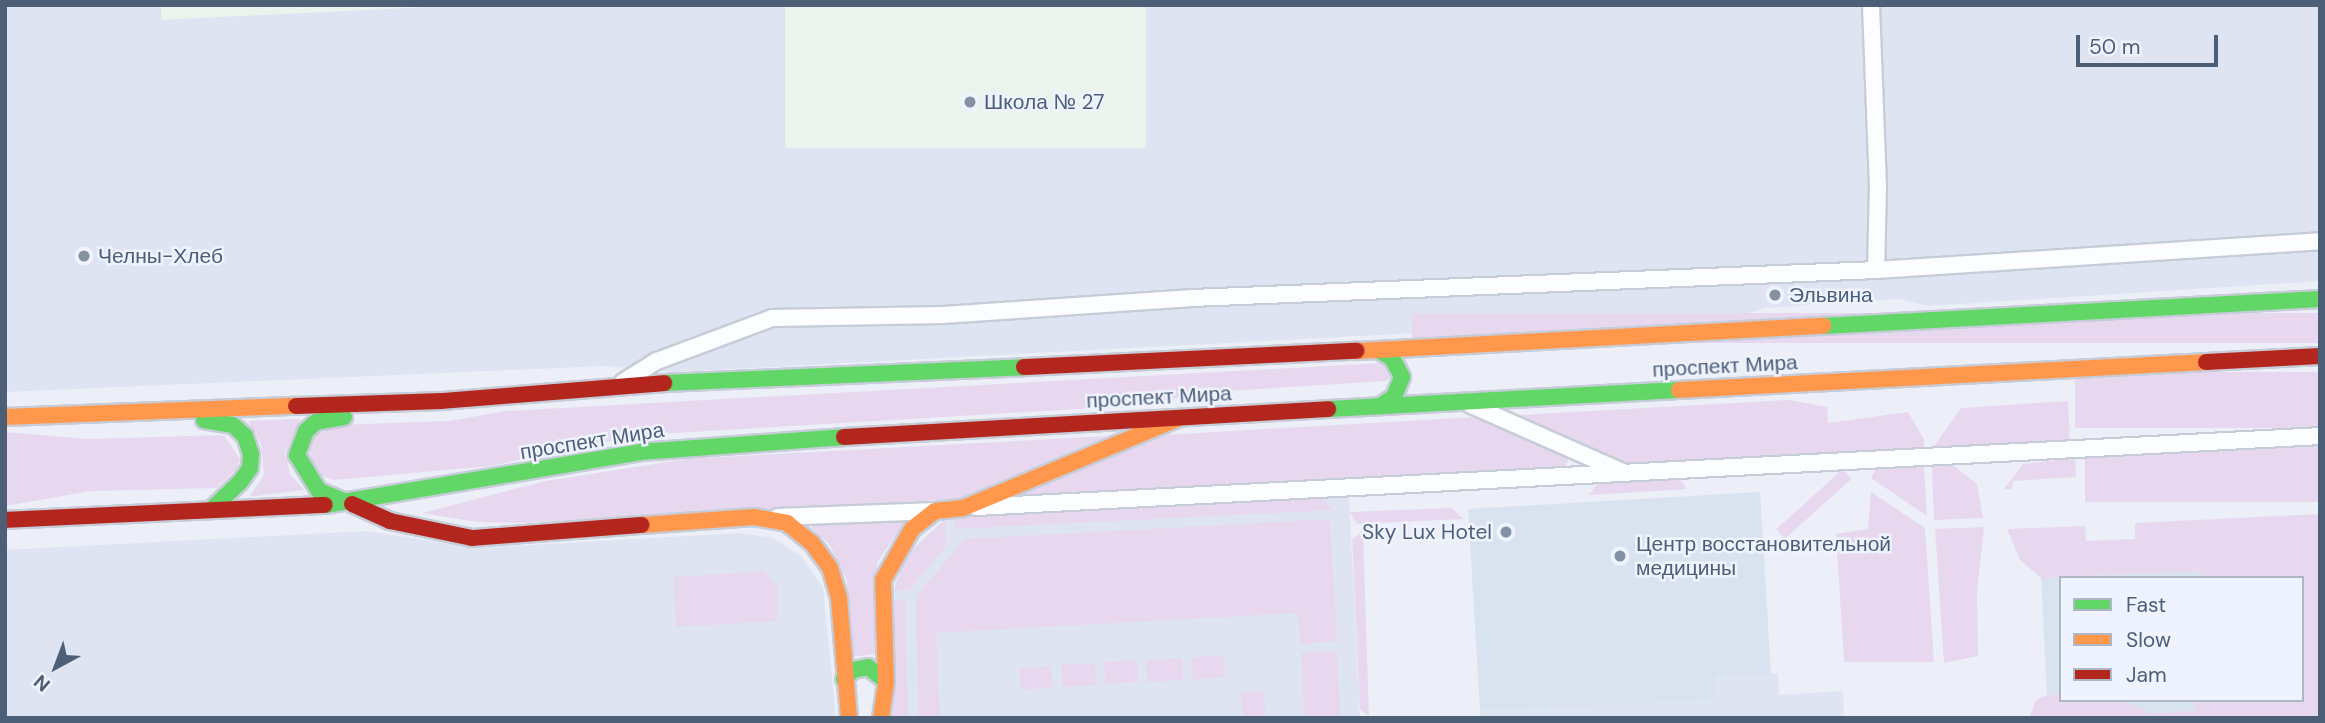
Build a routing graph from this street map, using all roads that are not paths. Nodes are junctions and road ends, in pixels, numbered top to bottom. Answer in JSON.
{"nodes":[{"id":1,"x":1871,"y":5,"type":"edge"},
{"id":2,"x":2320,"y":241,"type":"edge"},
{"id":3,"x":1876,"y":270,"type":"junction"},
{"id":4,"x":2320,"y":299,"type":"edge"},
{"id":5,"x":1378,"y":350,"type":"junction"},
{"id":6,"x":2320,"y":356,"type":"edge"},
{"id":7,"x":617,"y":385,"type":"junction"},
{"id":8,"x":442,"y":401,"type":"junction"},
{"id":9,"x":1466,"y":402,"type":"junction"},
{"id":10,"x":1380,"y":407,"type":"junction"},
{"id":11,"x":170,"y":413,"type":"junction"},
{"id":12,"x":1184,"y":416,"type":"junction"},
{"id":13,"x":5,"y":417,"type":"edge"},
{"id":14,"x":2320,"y":436,"type":"edge"},
{"id":15,"x":1627,"y":474,"type":"junction"},
{"id":16,"x":352,"y":504,"type":"junction"},
{"id":17,"x":213,"y":508,"type":"junction"},
{"id":18,"x":964,"y":508,"type":"junction"},
{"id":19,"x":935,"y":511,"type":"junction"},
{"id":20,"x":754,"y":517,"type":"junction"},
{"id":21,"x":5,"y":520,"type":"edge"},
{"id":22,"x":844,"y":679,"type":"junction"},
{"id":23,"x":886,"y":681,"type":"junction"},
{"id":24,"x":849,"y":718,"type":"edge"},
{"id":25,"x":881,"y":718,"type":"edge"}],
"edges":[{"from":1,"to":3,"type":"street"},
{"from":2,"to":3,"type":"street"},
{"from":3,"to":7,"type":"street"},
{"from":4,"to":5,"type":"main road","name":"проспект Мира"},
{"from":5,"to":7,"type":"main road","name":"проспект Мира"},
{"from":5,"to":10,"type":"main road"},
{"from":6,"to":9,"type":"main road","name":"проспект Мира"},
{"from":7,"to":8,"type":"main road","name":"проспект Мира"},
{"from":8,"to":11,"type":"main road","name":"проспект Мира"},
{"from":8,"to":16,"type":"main road"},
{"from":9,"to":10,"type":"main road","name":"проспект Мира"},
{"from":9,"to":15,"type":"street"},
{"from":10,"to":12,"type":"main road","name":"проспект Мира"},
{"from":11,"to":13,"type":"main road","name":"проспект Мира"},
{"from":11,"to":17,"type":"main road"},
{"from":12,"to":16,"type":"main road","name":"проспект Мира"},
{"from":12,"to":18,"type":"main road"},
{"from":14,"to":15,"type":"street"},
{"from":15,"to":18,"type":"street"},
{"from":16,"to":17,"type":"main road","name":"проспект Мира"},
{"from":16,"to":20,"type":"main road"},
{"from":17,"to":21,"type":"main road","name":"проспект Мира"},
{"from":18,"to":19,"type":"main road"},
{"from":19,"to":20,"type":"street"},
{"from":19,"to":23,"type":"main road"},
{"from":20,"to":22,"type":"main road"},
{"from":22,"to":23,"type":"main road"},
{"from":22,"to":24,"type":"main road"},
{"from":23,"to":25,"type":"main road"}]}
